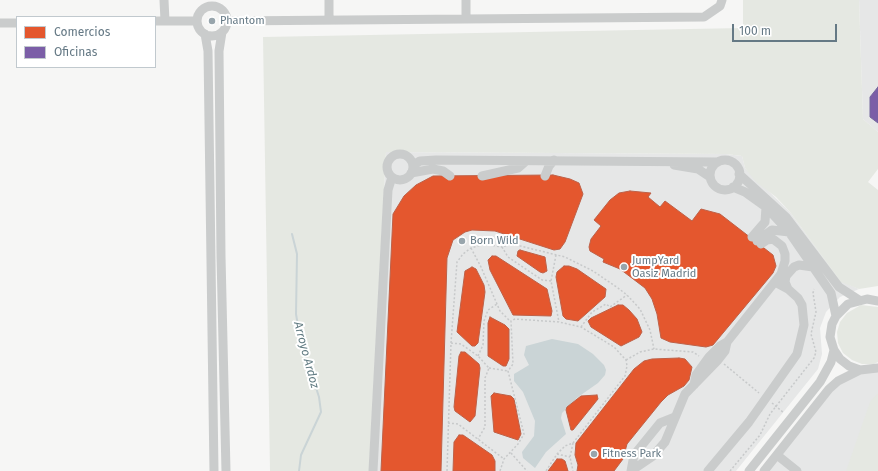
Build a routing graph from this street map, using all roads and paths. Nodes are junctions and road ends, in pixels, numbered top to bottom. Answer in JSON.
{"nodes":[{"id":1,"x":164,"y":0,"type":"edge"},
{"id":2,"x":329,"y":0,"type":"edge"},
{"id":3,"x":466,"y":0,"type":"edge"},
{"id":4,"x":722,"y":0,"type":"edge"},
{"id":5,"x":206,"y":4,"type":"edge"},
{"id":6,"x":218,"y":4,"type":"edge"},
{"id":7,"x":466,"y":18,"type":"junction"},
{"id":8,"x":329,"y":20,"type":"junction"},
{"id":9,"x":156,"y":21,"type":"edge"},
{"id":10,"x":165,"y":21,"type":"junction"},
{"id":11,"x":197,"y":21,"type":"junction"},
{"id":12,"x":227,"y":21,"type":"junction"},
{"id":13,"x":0,"y":23,"type":"edge"},
{"id":14,"x":16,"y":23,"type":"edge"},
{"id":15,"x":222,"y":32,"type":"junction"},
{"id":16,"x":205,"y":34,"type":"junction"},
{"id":17,"x":554,"y":160,"type":"junction"},
{"id":18,"x":526,"y":161,"type":"junction"},
{"id":19,"x":665,"y":162,"type":"junction"},
{"id":20,"x":718,"y":162,"type":"junction"},
{"id":21,"x":412,"y":169,"type":"junction"},
{"id":22,"x":739,"y":174,"type":"junction"},
{"id":23,"x":450,"y":176,"type":"dead end"},
{"id":24,"x":482,"y":176,"type":"dead end"},
{"id":25,"x":545,"y":176,"type":"dead end"},
{"id":26,"x":392,"y":177,"type":"junction"},
{"id":27,"x":710,"y":177,"type":"junction"},
{"id":28,"x":732,"y":187,"type":"junction"},
{"id":29,"x":766,"y":208,"type":"junction"},
{"id":30,"x":788,"y":232,"type":"junction"},
{"id":31,"x":758,"y":242,"type":"junction"},
{"id":32,"x":502,"y":247,"type":"junction"},
{"id":33,"x":471,"y":248,"type":"junction"},
{"id":34,"x":556,"y":255,"type":"junction"},
{"id":35,"x":813,"y":267,"type":"junction"},
{"id":36,"x":551,"y":281,"type":"junction"},
{"id":37,"x":775,"y":282,"type":"junction"},
{"id":38,"x":788,"y":289,"type":"junction"},
{"id":39,"x":814,"y":290,"type":"dead end"},
{"id":40,"x":627,"y":295,"type":"junction"},
{"id":41,"x":859,"y":300,"type":"junction"},
{"id":42,"x":877,"y":300,"type":"edge"},
{"id":43,"x":497,"y":304,"type":"junction"},
{"id":44,"x":836,"y":316,"type":"junction"},
{"id":45,"x":510,"y":321,"type":"junction"},
{"id":46,"x":559,"y":322,"type":"junction"},
{"id":47,"x":581,"y":327,"type":"junction"},
{"id":48,"x":727,"y":342,"type":"junction"},
{"id":49,"x":451,"y":343,"type":"junction"},
{"id":50,"x":654,"y":349,"type":"junction"},
{"id":51,"x":834,"y":350,"type":"junction"},
{"id":52,"x":478,"y":356,"type":"junction"},
{"id":53,"x":626,"y":360,"type":"junction"},
{"id":54,"x":718,"y":360,"type":"junction"},
{"id":55,"x":706,"y":361,"type":"junction"},
{"id":56,"x":489,"y":368,"type":"junction"},
{"id":57,"x":878,"y":368,"type":"edge"},
{"id":58,"x":860,"y":370,"type":"junction"},
{"id":59,"x":508,"y":371,"type":"junction"},
{"id":60,"x":694,"y":385,"type":"junction"},
{"id":61,"x":766,"y":399,"type":"junction"},
{"id":62,"x":776,"y":407,"type":"junction"},
{"id":63,"x":784,"y":413,"type":"dead end"},
{"id":64,"x":675,"y":417,"type":"junction"},
{"id":65,"x":448,"y":423,"type":"junction"},
{"id":66,"x":478,"y":439,"type":"junction"},
{"id":67,"x":573,"y":443,"type":"junction"},
{"id":68,"x":511,"y":453,"type":"junction"},
{"id":69,"x":557,"y":454,"type":"junction"},
{"id":70,"x":777,"y":455,"type":"junction"},
{"id":71,"x":570,"y":457,"type":"junction"},
{"id":72,"x":504,"y":459,"type":"junction"},
{"id":73,"x":791,"y":469,"type":"edge"},
{"id":74,"x":214,"y":471,"type":"edge"},
{"id":75,"x":226,"y":471,"type":"edge"},
{"id":76,"x":373,"y":471,"type":"edge"},
{"id":77,"x":447,"y":471,"type":"edge"},
{"id":78,"x":500,"y":471,"type":"edge"},
{"id":79,"x":527,"y":471,"type":"edge"},
{"id":80,"x":546,"y":471,"type":"edge"},
{"id":81,"x":573,"y":471,"type":"edge"},
{"id":82,"x":631,"y":471,"type":"edge"},
{"id":83,"x":708,"y":471,"type":"edge"},
{"id":84,"x":730,"y":471,"type":"edge"},
{"id":85,"x":749,"y":471,"type":"edge"},
{"id":86,"x":764,"y":471,"type":"edge"}],
"edges":[{"from":1,"to":10,"type":"street"},
{"from":2,"to":8,"type":"street"},
{"from":3,"to":7,"type":"street"},
{"from":4,"to":7,"type":"street"},
{"from":5,"to":6,"type":"street"},
{"from":5,"to":11,"type":"street"},
{"from":6,"to":12,"type":"street"},
{"from":7,"to":8,"type":"street"},
{"from":8,"to":12,"type":"street"},
{"from":9,"to":10,"type":"street"},
{"from":10,"to":11,"type":"street"},
{"from":11,"to":16,"type":"street"},
{"from":12,"to":15,"type":"street"},
{"from":13,"to":14,"type":"street"},
{"from":15,"to":16,"type":"street"},
{"from":15,"to":75,"type":"street"},
{"from":16,"to":74,"type":"street"},
{"from":17,"to":18,"type":"street"},
{"from":17,"to":19,"type":"street"},
{"from":17,"to":25,"type":"street"},
{"from":18,"to":21,"type":"street"},
{"from":18,"to":24,"type":"street"},
{"from":19,"to":20,"type":"street"},
{"from":19,"to":27,"type":"street"},
{"from":20,"to":22,"type":"street"},
{"from":20,"to":27,"type":"street"},
{"from":21,"to":23,"type":"street"},
{"from":21,"to":26,"type":"street"},
{"from":21,"to":26,"type":"street"},
{"from":22,"to":28,"type":"street"},
{"from":22,"to":41,"type":"street"},
{"from":26,"to":76,"type":"street"},
{"from":27,"to":28,"type":"street"},
{"from":28,"to":29,"type":"street"},
{"from":29,"to":30,"type":"street"},
{"from":29,"to":31,"type":"street"},
{"from":30,"to":31,"type":"street"},
{"from":30,"to":35,"type":"street"},
{"from":31,"to":37,"type":"street"},
{"from":32,"to":33,"type":"path"},
{"from":32,"to":34,"type":"path"},
{"from":32,"to":36,"type":"path"},
{"from":33,"to":43,"type":"path"},
{"from":33,"to":49,"type":"path"},
{"from":34,"to":36,"type":"path"},
{"from":34,"to":40,"type":"path"},
{"from":35,"to":38,"type":"street"},
{"from":35,"to":44,"type":"street"},
{"from":36,"to":46,"type":"path"},
{"from":37,"to":38,"type":"street"},
{"from":37,"to":48,"type":"street"},
{"from":38,"to":61,"type":"street"},
{"from":39,"to":62,"type":"path"},
{"from":40,"to":47,"type":"path"},
{"from":40,"to":50,"type":"path"},
{"from":41,"to":42,"type":"street"},
{"from":41,"to":44,"type":"street"},
{"from":43,"to":45,"type":"path"},
{"from":43,"to":52,"type":"path"},
{"from":44,"to":51,"type":"street"},
{"from":45,"to":46,"type":"path"},
{"from":45,"to":59,"type":"path"},
{"from":46,"to":47,"type":"path"},
{"from":47,"to":53,"type":"path"},
{"from":48,"to":54,"type":"street"},
{"from":48,"to":55,"type":"street"},
{"from":49,"to":52,"type":"path"},
{"from":49,"to":65,"type":"path"},
{"from":50,"to":53,"type":"path"},
{"from":50,"to":55,"type":"path"},
{"from":51,"to":58,"type":"street"},
{"from":51,"to":85,"type":"street"},
{"from":52,"to":56,"type":"path"},
{"from":53,"to":67,"type":"path"},
{"from":54,"to":60,"type":"street"},
{"from":54,"to":61,"type":"path"},
{"from":55,"to":60,"type":"street"},
{"from":56,"to":59,"type":"path"},
{"from":56,"to":66,"type":"path"},
{"from":57,"to":58,"type":"street"},
{"from":58,"to":70,"type":"street"},
{"from":59,"to":68,"type":"path"},
{"from":60,"to":64,"type":"street"},
{"from":61,"to":62,"type":"path"},
{"from":61,"to":83,"type":"street"},
{"from":62,"to":63,"type":"path"},
{"from":62,"to":84,"type":"path"},
{"from":64,"to":82,"type":"street"},
{"from":64,"to":82,"type":"street"},
{"from":65,"to":66,"type":"path"},
{"from":65,"to":77,"type":"path"},
{"from":66,"to":72,"type":"path"},
{"from":67,"to":69,"type":"path"},
{"from":67,"to":71,"type":"path"},
{"from":68,"to":72,"type":"path"},
{"from":68,"to":79,"type":"path"},
{"from":69,"to":71,"type":"path"},
{"from":69,"to":80,"type":"path"},
{"from":70,"to":73,"type":"street"},
{"from":70,"to":86,"type":"street"},
{"from":71,"to":81,"type":"path"},
{"from":72,"to":78,"type":"path"}]}
